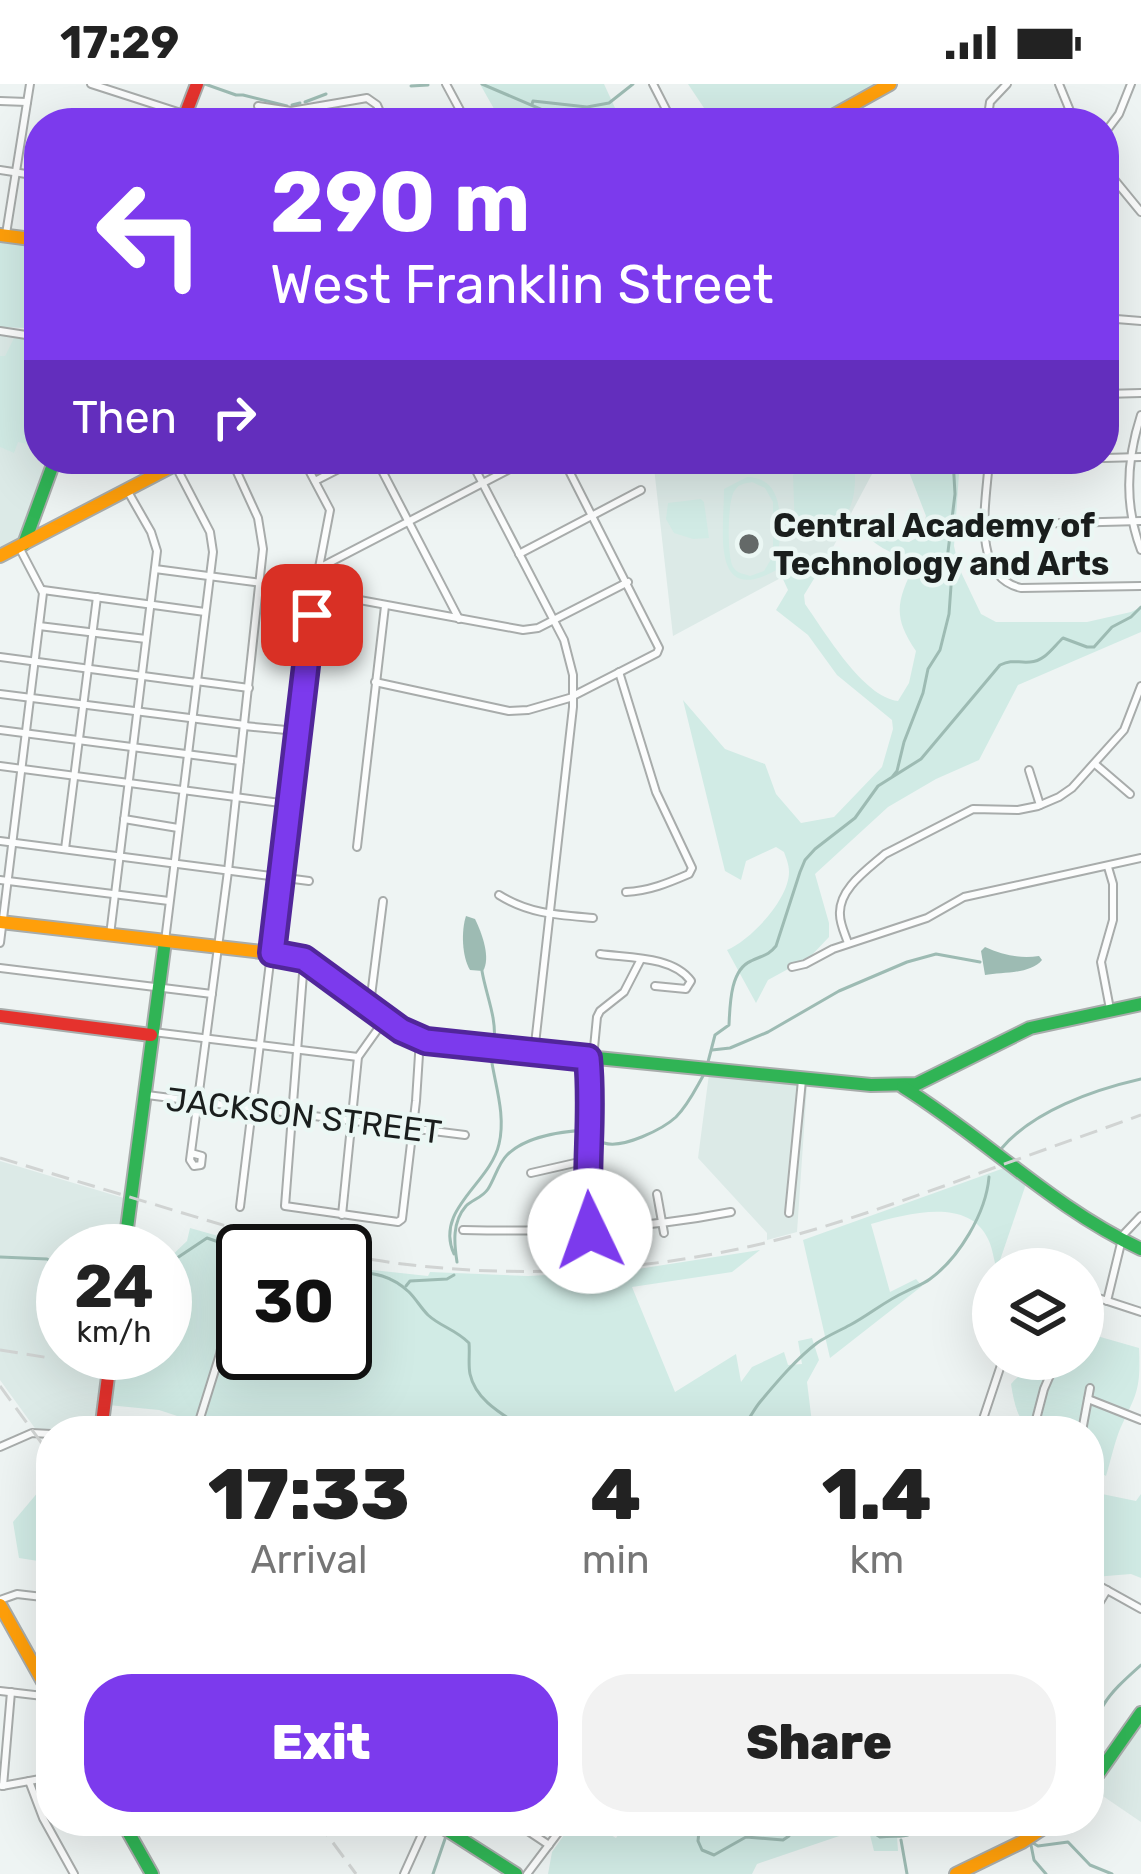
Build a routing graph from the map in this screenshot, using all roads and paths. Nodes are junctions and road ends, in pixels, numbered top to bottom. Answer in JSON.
{"nodes":[{"id":1,"x":31,"y":84,"type":"edge"},
{"id":2,"x":91,"y":84,"type":"edge"},
{"id":3,"x":890,"y":84,"type":"edge"},
{"id":4,"x":1007,"y":84,"type":"edge"},
{"id":5,"x":1131,"y":84,"type":"edge"},
{"id":6,"x":0,"y":101,"type":"edge"},
{"id":7,"x":27,"y":102,"type":"junction"},
{"id":8,"x":258,"y":106,"type":"dead end"},
{"id":9,"x":26,"y":108,"type":"edge"},
{"id":10,"x":155,"y":108,"type":"edge"},
{"id":11,"x":271,"y":108,"type":"edge"},
{"id":12,"x":304,"y":108,"type":"edge"},
{"id":13,"x":378,"y":108,"type":"edge"},
{"id":14,"x":847,"y":108,"type":"edge"},
{"id":15,"x":988,"y":108,"type":"edge"},
{"id":16,"x":1119,"y":114,"type":"edge"},
{"id":17,"x":24,"y":120,"type":"edge"},
{"id":18,"x":0,"y":170,"type":"edge"},
{"id":19,"x":15,"y":172,"type":"junction"},
{"id":20,"x":24,"y":174,"type":"edge"},
{"id":21,"x":1119,"y":185,"type":"edge"},
{"id":22,"x":1141,"y":212,"type":"edge"},
{"id":23,"x":3,"y":235,"type":"edge"},
{"id":24,"x":1141,"y":415,"type":"edge"},
{"id":25,"x":1141,"y":457,"type":"edge"},
{"id":26,"x":1119,"y":458,"type":"edge"},
{"id":27,"x":1129,"y":458,"type":"junction"},
{"id":28,"x":50,"y":474,"type":"edge"},
{"id":29,"x":155,"y":474,"type":"edge"},
{"id":30,"x":184,"y":474,"type":"edge"},
{"id":31,"x":238,"y":474,"type":"edge"},
{"id":32,"x":312,"y":474,"type":"edge"},
{"id":33,"x":329,"y":474,"type":"edge"},
{"id":34,"x":384,"y":474,"type":"edge"},
{"id":35,"x":477,"y":474,"type":"edge"},
{"id":36,"x":501,"y":474,"type":"edge"},
{"id":37,"x":571,"y":474,"type":"edge"},
{"id":38,"x":988,"y":474,"type":"edge"},
{"id":39,"x":315,"y":481,"type":"junction"},
{"id":40,"x":482,"y":484,"type":"junction"},
{"id":41,"x":127,"y":490,"type":"junction"},
{"id":42,"x":641,"y":490,"type":"dead end"},
{"id":43,"x":593,"y":515,"type":"junction"},
{"id":44,"x":409,"y":521,"type":"junction"},
{"id":45,"x":1137,"y":521,"type":"edge"},
{"id":46,"x":32,"y":522,"type":"junction"},
{"id":47,"x":985,"y":525,"type":"junction"},
{"id":48,"x":49,"y":531,"type":"junction"},
{"id":49,"x":21,"y":546,"type":"junction"},
{"id":50,"x":1141,"y":550,"type":"edge"},
{"id":51,"x":519,"y":554,"type":"junction"},
{"id":52,"x":0,"y":556,"type":"edge"},
{"id":53,"x":319,"y":568,"type":"junction"},
{"id":54,"x":155,"y":569,"type":"junction"},
{"id":55,"x":210,"y":578,"type":"junction"},
{"id":56,"x":628,"y":582,"type":"junction"},
{"id":57,"x":261,"y":584,"type":"junction"},
{"id":58,"x":1141,"y":586,"type":"edge"},
{"id":59,"x":43,"y":590,"type":"junction"},
{"id":60,"x":315,"y":591,"type":"junction"},
{"id":61,"x":97,"y":597,"type":"junction"},
{"id":62,"x":151,"y":605,"type":"junction"},
{"id":63,"x":385,"y":605,"type":"junction"},
{"id":64,"x":206,"y":612,"type":"junction"},
{"id":65,"x":459,"y":619,"type":"junction"},
{"id":66,"x":553,"y":620,"type":"junction"},
{"id":67,"x":39,"y":626,"type":"junction"},
{"id":68,"x":93,"y":632,"type":"junction"},
{"id":69,"x":146,"y":639,"type":"junction"},
{"id":70,"x":0,"y":657,"type":"edge"},
{"id":71,"x":35,"y":662,"type":"junction"},
{"id":72,"x":88,"y":669,"type":"junction"},
{"id":73,"x":619,"y":672,"type":"junction"},
{"id":74,"x":142,"y":676,"type":"junction"},
{"id":75,"x":196,"y":682,"type":"junction"},
{"id":76,"x":375,"y":682,"type":"junction"},
{"id":77,"x":1141,"y":686,"type":"edge"},
{"id":78,"x":249,"y":688,"type":"junction"},
{"id":79,"x":0,"y":694,"type":"edge"},
{"id":80,"x":30,"y":697,"type":"junction"},
{"id":81,"x":573,"y":697,"type":"junction"},
{"id":82,"x":84,"y":704,"type":"junction"},
{"id":83,"x":137,"y":712,"type":"junction"},
{"id":84,"x":192,"y":719,"type":"junction"},
{"id":85,"x":244,"y":725,"type":"junction"},
{"id":86,"x":0,"y":730,"type":"edge"},
{"id":87,"x":297,"y":731,"type":"junction"},
{"id":88,"x":26,"y":734,"type":"junction"},
{"id":89,"x":80,"y":740,"type":"junction"},
{"id":90,"x":133,"y":747,"type":"junction"},
{"id":91,"x":187,"y":754,"type":"junction"},
{"id":92,"x":240,"y":761,"type":"junction"},
{"id":93,"x":1095,"y":764,"type":"junction"},
{"id":94,"x":0,"y":766,"type":"edge"},
{"id":95,"x":22,"y":769,"type":"junction"},
{"id":96,"x":1029,"y":770,"type":"dead end"},
{"id":97,"x":75,"y":776,"type":"junction"},
{"id":98,"x":128,"y":783,"type":"junction"},
{"id":99,"x":182,"y":790,"type":"junction"},
{"id":100,"x":1130,"y":794,"type":"dead end"},
{"id":101,"x":235,"y":798,"type":"junction"},
{"id":102,"x":288,"y":804,"type":"junction"},
{"id":103,"x":1040,"y":805,"type":"junction"},
{"id":104,"x":124,"y":819,"type":"junction"},
{"id":105,"x":178,"y":827,"type":"junction"},
{"id":106,"x":0,"y":841,"type":"edge"},
{"id":107,"x":12,"y":843,"type":"junction"},
{"id":108,"x":357,"y":847,"type":"dead end"},
{"id":109,"x":65,"y":850,"type":"junction"},
{"id":110,"x":118,"y":856,"type":"junction"},
{"id":111,"x":1141,"y":858,"type":"edge"},
{"id":112,"x":173,"y":864,"type":"junction"},
{"id":113,"x":1108,"y":868,"type":"junction"},
{"id":114,"x":227,"y":871,"type":"junction"},
{"id":115,"x":281,"y":878,"type":"junction"},
{"id":116,"x":4,"y":880,"type":"edge"},
{"id":117,"x":310,"y":881,"type":"dead end"},
{"id":118,"x":626,"y":892,"type":"dead end"},
{"id":119,"x":115,"y":894,"type":"junction"},
{"id":120,"x":500,"y":895,"type":"dead end"},
{"id":121,"x":170,"y":901,"type":"junction"},
{"id":122,"x":383,"y":902,"type":"dead end"},
{"id":123,"x":548,"y":914,"type":"junction"},
{"id":124,"x":593,"y":919,"type":"dead end"},
{"id":125,"x":1,"y":922,"type":"edge"},
{"id":126,"x":110,"y":934,"type":"junction"},
{"id":127,"x":165,"y":941,"type":"junction"},
{"id":128,"x":0,"y":943,"type":"edge"},
{"id":129,"x":848,"y":943,"type":"junction"},
{"id":130,"x":217,"y":947,"type":"junction"},
{"id":131,"x":272,"y":953,"type":"junction"},
{"id":132,"x":600,"y":954,"type":"dead end"},
{"id":133,"x":304,"y":959,"type":"junction"},
{"id":134,"x":640,"y":961,"type":"junction"},
{"id":135,"x":0,"y":968,"type":"edge"},
{"id":136,"x":792,"y":968,"type":"dead end"},
{"id":137,"x":656,"y":986,"type":"dead end"},
{"id":138,"x":158,"y":987,"type":"junction"},
{"id":139,"x":212,"y":994,"type":"junction"},
{"id":140,"x":1141,"y":1005,"type":"edge"},
{"id":141,"x":370,"y":1007,"type":"junction"},
{"id":142,"x":1110,"y":1009,"type":"junction"},
{"id":143,"x":0,"y":1016,"type":"edge"},
{"id":144,"x":385,"y":1019,"type":"junction"},
{"id":145,"x":1093,"y":1019,"type":"junction"},
{"id":146,"x":152,"y":1034,"type":"junction"},
{"id":147,"x":1016,"y":1035,"type":"junction"},
{"id":148,"x":207,"y":1039,"type":"junction"},
{"id":149,"x":421,"y":1039,"type":"junction"},
{"id":150,"x":261,"y":1045,"type":"junction"},
{"id":151,"x":298,"y":1050,"type":"junction"},
{"id":152,"x":534,"y":1052,"type":"junction"},
{"id":153,"x":358,"y":1057,"type":"junction"},
{"id":154,"x":590,"y":1058,"type":"junction"},
{"id":155,"x":802,"y":1080,"type":"junction"},
{"id":156,"x":900,"y":1086,"type":"junction"},
{"id":157,"x":143,"y":1094,"type":"junction"},
{"id":158,"x":199,"y":1102,"type":"junction"},
{"id":159,"x":252,"y":1108,"type":"junction"},
{"id":160,"x":292,"y":1112,"type":"junction"},
{"id":161,"x":352,"y":1120,"type":"junction"},
{"id":162,"x":413,"y":1128,"type":"junction"},
{"id":163,"x":465,"y":1135,"type":"dead end"},
{"id":164,"x":191,"y":1153,"type":"dead end"},
{"id":165,"x":588,"y":1160,"type":"junction"},
{"id":166,"x":531,"y":1173,"type":"dead end"},
{"id":167,"x":657,"y":1194,"type":"dead end"},
{"id":168,"x":240,"y":1207,"type":"dead end"},
{"id":169,"x":730,"y":1212,"type":"dead end"},
{"id":170,"x":789,"y":1213,"type":"dead end"},
{"id":171,"x":342,"y":1215,"type":"junction"},
{"id":172,"x":1141,"y":1216,"type":"edge"},
{"id":173,"x":127,"y":1224,"type":"edge"},
{"id":174,"x":663,"y":1228,"type":"junction"},
{"id":175,"x":463,"y":1230,"type":"dead end"},
{"id":176,"x":590,"y":1231,"type":"junction"},
{"id":177,"x":1122,"y":1241,"type":"junction"},
{"id":178,"x":1141,"y":1249,"type":"edge"},
{"id":179,"x":1104,"y":1299,"type":"edge"},
{"id":180,"x":1107,"y":1300,"type":"junction"},
{"id":181,"x":1141,"y":1312,"type":"edge"},
{"id":182,"x":216,"y":1367,"type":"edge"},
{"id":183,"x":108,"y":1380,"type":"edge"},
{"id":184,"x":996,"y":1380,"type":"edge"},
{"id":185,"x":1048,"y":1380,"type":"edge"},
{"id":186,"x":1090,"y":1388,"type":"dead end"},
{"id":187,"x":1088,"y":1399,"type":"junction"},
{"id":188,"x":103,"y":1416,"type":"edge"},
{"id":189,"x":201,"y":1416,"type":"edge"},
{"id":190,"x":984,"y":1416,"type":"edge"},
{"id":191,"x":1037,"y":1416,"type":"edge"},
{"id":192,"x":1085,"y":1416,"type":"edge"},
{"id":193,"x":1141,"y":1420,"type":"edge"},
{"id":194,"x":36,"y":1433,"type":"edge"},
{"id":195,"x":0,"y":1447,"type":"edge"},
{"id":196,"x":1104,"y":1588,"type":"edge"},
{"id":197,"x":1107,"y":1590,"type":"junction"},
{"id":198,"x":1104,"y":1595,"type":"edge"},
{"id":199,"x":36,"y":1596,"type":"edge"},
{"id":200,"x":0,"y":1604,"type":"edge"},
{"id":201,"x":1141,"y":1609,"type":"edge"},
{"id":202,"x":36,"y":1670,"type":"edge"},
{"id":203,"x":0,"y":1691,"type":"edge"},
{"id":204,"x":11,"y":1692,"type":"junction"},
{"id":205,"x":36,"y":1695,"type":"edge"},
{"id":206,"x":1139,"y":1717,"type":"edge"},
{"id":207,"x":1104,"y":1766,"type":"edge"},
{"id":208,"x":36,"y":1780,"type":"edge"},
{"id":209,"x":28,"y":1781,"type":"junction"},
{"id":210,"x":1,"y":1786,"type":"edge"},
{"id":211,"x":36,"y":1801,"type":"edge"},
{"id":212,"x":53,"y":1836,"type":"edge"},
{"id":213,"x":130,"y":1836,"type":"edge"},
{"id":214,"x":423,"y":1836,"type":"edge"},
{"id":215,"x":459,"y":1836,"type":"edge"},
{"id":216,"x":536,"y":1836,"type":"edge"},
{"id":217,"x":556,"y":1836,"type":"edge"},
{"id":218,"x":1031,"y":1836,"type":"edge"},
{"id":219,"x":549,"y":1845,"type":"junction"},
{"id":220,"x":74,"y":1874,"type":"edge"},
{"id":221,"x":152,"y":1874,"type":"edge"},
{"id":222,"x":404,"y":1874,"type":"edge"},
{"id":223,"x":516,"y":1874,"type":"edge"},
{"id":224,"x":527,"y":1874,"type":"edge"},
{"id":225,"x":956,"y":1874,"type":"edge"}],
"edges":[{"from":1,"to":7,"type":"street"},
{"from":2,"to":10,"type":"street"},
{"from":3,"to":14,"type":"main road"},
{"from":4,"to":15,"type":"street"},
{"from":5,"to":16,"type":"street"},
{"from":6,"to":7,"type":"street"},
{"from":7,"to":9,"type":"street"},
{"from":8,"to":11,"type":"street"},
{"from":12,"to":13,"type":"street"},
{"from":17,"to":19,"type":"street"},
{"from":18,"to":19,"type":"street"},
{"from":19,"to":20,"type":"street"},
{"from":19,"to":23,"type":"street"},
{"from":21,"to":22,"type":"street"},
{"from":24,"to":27,"type":"street"},
{"from":25,"to":27,"type":"street"},
{"from":26,"to":27,"type":"street"},
{"from":27,"to":45,"type":"street"},
{"from":28,"to":46,"type":"main road"},
{"from":29,"to":41,"type":"main road"},
{"from":30,"to":55,"type":"street"},
{"from":31,"to":57,"type":"street"},
{"from":32,"to":39,"type":"street"},
{"from":33,"to":39,"type":"street"},
{"from":34,"to":44,"type":"street"},
{"from":35,"to":40,"type":"street"},
{"from":36,"to":40,"type":"street"},
{"from":37,"to":43,"type":"street"},
{"from":38,"to":47,"type":"street"},
{"from":39,"to":53,"type":"street"},
{"from":40,"to":44,"type":"street"},
{"from":40,"to":51,"type":"street"},
{"from":41,"to":48,"type":"main road"},
{"from":41,"to":54,"type":"street"},
{"from":42,"to":43,"type":"street"},
{"from":43,"to":51,"type":"street"},
{"from":43,"to":56,"type":"street"},
{"from":44,"to":53,"type":"street"},
{"from":44,"to":65,"type":"street"},
{"from":45,"to":47,"type":"street"},
{"from":45,"to":50,"type":"street"},
{"from":46,"to":48,"type":"main road"},
{"from":46,"to":49,"type":"main road"},
{"from":47,"to":58,"type":"street"},
{"from":48,"to":49,"type":"main road"},
{"from":49,"to":52,"type":"main road"},
{"from":49,"to":59,"type":"street"},
{"from":51,"to":66,"type":"street"},
{"from":53,"to":60,"type":"street"},
{"from":54,"to":55,"type":"street"},
{"from":54,"to":62,"type":"street"},
{"from":55,"to":57,"type":"street"},
{"from":55,"to":64,"type":"street"},
{"from":56,"to":66,"type":"street"},
{"from":56,"to":73,"type":"street"},
{"from":57,"to":60,"type":"street"},
{"from":57,"to":78,"type":"street"},
{"from":59,"to":61,"type":"street"},
{"from":59,"to":67,"type":"street"},
{"from":60,"to":63,"type":"street"},
{"from":60,"to":87,"type":"street"},
{"from":61,"to":62,"type":"street"},
{"from":61,"to":68,"type":"street"},
{"from":62,"to":64,"type":"street"},
{"from":62,"to":69,"type":"street"},
{"from":63,"to":65,"type":"street"},
{"from":63,"to":76,"type":"street"},
{"from":64,"to":75,"type":"street"},
{"from":65,"to":66,"type":"street"},
{"from":66,"to":81,"type":"street"},
{"from":67,"to":68,"type":"street"},
{"from":67,"to":71,"type":"street"},
{"from":68,"to":69,"type":"street"},
{"from":68,"to":72,"type":"street"},
{"from":69,"to":74,"type":"street"},
{"from":70,"to":71,"type":"street"},
{"from":71,"to":72,"type":"street"},
{"from":71,"to":80,"type":"street"},
{"from":72,"to":74,"type":"street"},
{"from":72,"to":82,"type":"street"},
{"from":73,"to":81,"type":"street"},
{"from":73,"to":118,"type":"street"},
{"from":74,"to":75,"type":"street"},
{"from":74,"to":83,"type":"street"},
{"from":75,"to":78,"type":"street"},
{"from":75,"to":84,"type":"street"},
{"from":76,"to":81,"type":"street"},
{"from":76,"to":108,"type":"street"},
{"from":77,"to":93,"type":"street"},
{"from":78,"to":85,"type":"street"},
{"from":79,"to":80,"type":"street"},
{"from":80,"to":82,"type":"street"},
{"from":80,"to":88,"type":"street"},
{"from":81,"to":123,"type":"street"},
{"from":82,"to":83,"type":"street"},
{"from":82,"to":89,"type":"street"},
{"from":83,"to":84,"type":"street"},
{"from":83,"to":90,"type":"street"},
{"from":84,"to":85,"type":"street"},
{"from":84,"to":91,"type":"street"},
{"from":85,"to":87,"type":"street"},
{"from":85,"to":92,"type":"street"},
{"from":86,"to":88,"type":"street"},
{"from":87,"to":102,"type":"street"},
{"from":88,"to":89,"type":"street"},
{"from":88,"to":95,"type":"street"},
{"from":89,"to":90,"type":"street"},
{"from":89,"to":97,"type":"street"},
{"from":90,"to":91,"type":"street"},
{"from":90,"to":98,"type":"street"},
{"from":91,"to":92,"type":"street"},
{"from":91,"to":99,"type":"street"},
{"from":92,"to":101,"type":"street"},
{"from":93,"to":100,"type":"street"},
{"from":93,"to":103,"type":"street"},
{"from":94,"to":95,"type":"street"},
{"from":95,"to":97,"type":"street"},
{"from":95,"to":107,"type":"street"},
{"from":96,"to":103,"type":"street"},
{"from":97,"to":98,"type":"street"},
{"from":97,"to":109,"type":"street"},
{"from":98,"to":99,"type":"street"},
{"from":98,"to":104,"type":"street"},
{"from":99,"to":101,"type":"street"},
{"from":99,"to":105,"type":"street"},
{"from":101,"to":102,"type":"street"},
{"from":101,"to":114,"type":"street"},
{"from":102,"to":115,"type":"street"},
{"from":103,"to":129,"type":"street"},
{"from":104,"to":105,"type":"street"},
{"from":104,"to":110,"type":"street"},
{"from":105,"to":112,"type":"street"},
{"from":106,"to":107,"type":"street"},
{"from":107,"to":109,"type":"street"},
{"from":107,"to":116,"type":"street"},
{"from":109,"to":110,"type":"street"},
{"from":110,"to":112,"type":"street"},
{"from":110,"to":119,"type":"street"},
{"from":111,"to":113,"type":"street"},
{"from":112,"to":114,"type":"street"},
{"from":112,"to":121,"type":"street"},
{"from":113,"to":129,"type":"street"},
{"from":113,"to":142,"type":"street"},
{"from":114,"to":115,"type":"street"},
{"from":114,"to":130,"type":"street"},
{"from":115,"to":117,"type":"street"},
{"from":115,"to":131,"type":"street"},
{"from":116,"to":119,"type":"street"},
{"from":116,"to":125,"type":"street"},
{"from":119,"to":121,"type":"street"},
{"from":119,"to":126,"type":"street"},
{"from":120,"to":123,"type":"street"},
{"from":121,"to":127,"type":"street"},
{"from":122,"to":141,"type":"street"},
{"from":123,"to":124,"type":"street"},
{"from":123,"to":152,"type":"street"},
{"from":125,"to":126,"type":"main road"},
{"from":125,"to":128,"type":"street"},
{"from":126,"to":127,"type":"main road"},
{"from":127,"to":130,"type":"main road"},
{"from":127,"to":138,"type":"main road"},
{"from":129,"to":136,"type":"street"},
{"from":130,"to":131,"type":"main road"},
{"from":130,"to":139,"type":"street"},
{"from":131,"to":133,"type":"main road"},
{"from":131,"to":150,"type":"street"},
{"from":132,"to":134,"type":"street"},
{"from":133,"to":141,"type":"main road"},
{"from":133,"to":151,"type":"street"},
{"from":134,"to":137,"type":"street"},
{"from":134,"to":154,"type":"street"},
{"from":135,"to":138,"type":"street"},
{"from":138,"to":139,"type":"street"},
{"from":138,"to":146,"type":"main road"},
{"from":139,"to":148,"type":"street"},
{"from":140,"to":142,"type":"main road"},
{"from":140,"to":145,"type":"main road"},
{"from":141,"to":144,"type":"main road"},
{"from":142,"to":145,"type":"main road"},
{"from":142,"to":147,"type":"main road"},
{"from":143,"to":146,"type":"main road"},
{"from":144,"to":149,"type":"main road"},
{"from":144,"to":153,"type":"street"},
{"from":145,"to":147,"type":"main road"},
{"from":146,"to":148,"type":"street"},
{"from":146,"to":157,"type":"main road"},
{"from":147,"to":156,"type":"main road"},
{"from":148,"to":150,"type":"street"},
{"from":148,"to":158,"type":"street"},
{"from":149,"to":152,"type":"main road"},
{"from":149,"to":162,"type":"street"},
{"from":150,"to":151,"type":"street"},
{"from":150,"to":159,"type":"street"},
{"from":151,"to":153,"type":"street"},
{"from":151,"to":160,"type":"street"},
{"from":152,"to":154,"type":"main road"},
{"from":153,"to":161,"type":"street"},
{"from":154,"to":155,"type":"main road"},
{"from":154,"to":165,"type":"street"},
{"from":155,"to":156,"type":"main road"},
{"from":155,"to":170,"type":"street"},
{"from":156,"to":177,"type":"main road"},
{"from":157,"to":158,"type":"street","name":"JACKSON STREET"},
{"from":157,"to":173,"type":"main road"},
{"from":158,"to":159,"type":"street","name":"JACKSON STREET"},
{"from":158,"to":164,"type":"street"},
{"from":159,"to":160,"type":"street","name":"JACKSON STREET"},
{"from":159,"to":168,"type":"street"},
{"from":160,"to":161,"type":"street","name":"JACKSON STREET"},
{"from":160,"to":171,"type":"street"},
{"from":161,"to":162,"type":"street","name":"JACKSON STREET"},
{"from":161,"to":171,"type":"street"},
{"from":162,"to":163,"type":"street","name":"JACKSON STREET"},
{"from":162,"to":171,"type":"street"},
{"from":165,"to":166,"type":"street"},
{"from":165,"to":176,"type":"street"},
{"from":167,"to":174,"type":"street"},
{"from":169,"to":174,"type":"street"},
{"from":172,"to":177,"type":"street"},
{"from":174,"to":176,"type":"street"},
{"from":175,"to":176,"type":"street"},
{"from":177,"to":178,"type":"main road"},
{"from":177,"to":180,"type":"street"},
{"from":179,"to":180,"type":"street"},
{"from":180,"to":181,"type":"street"},
{"from":182,"to":189,"type":"street"},
{"from":183,"to":188,"type":"main road"},
{"from":184,"to":190,"type":"street"},
{"from":185,"to":191,"type":"street"},
{"from":186,"to":187,"type":"street"},
{"from":187,"to":192,"type":"street"},
{"from":187,"to":193,"type":"street"},
{"from":194,"to":195,"type":"street"},
{"from":196,"to":197,"type":"street"},
{"from":197,"to":198,"type":"street"},
{"from":197,"to":201,"type":"street"},
{"from":199,"to":200,"type":"street"},
{"from":200,"to":202,"type":"main road"},
{"from":203,"to":204,"type":"street"},
{"from":204,"to":205,"type":"street"},
{"from":204,"to":210,"type":"street"},
{"from":206,"to":207,"type":"main road"},
{"from":208,"to":209,"type":"street"},
{"from":209,"to":210,"type":"street"},
{"from":209,"to":211,"type":"street"},
{"from":212,"to":220,"type":"street"},
{"from":213,"to":221,"type":"main road"},
{"from":214,"to":222,"type":"street"},
{"from":215,"to":223,"type":"main road"},
{"from":216,"to":219,"type":"street"},
{"from":217,"to":219,"type":"street"},
{"from":218,"to":225,"type":"main road"},
{"from":219,"to":224,"type":"street"}]}
